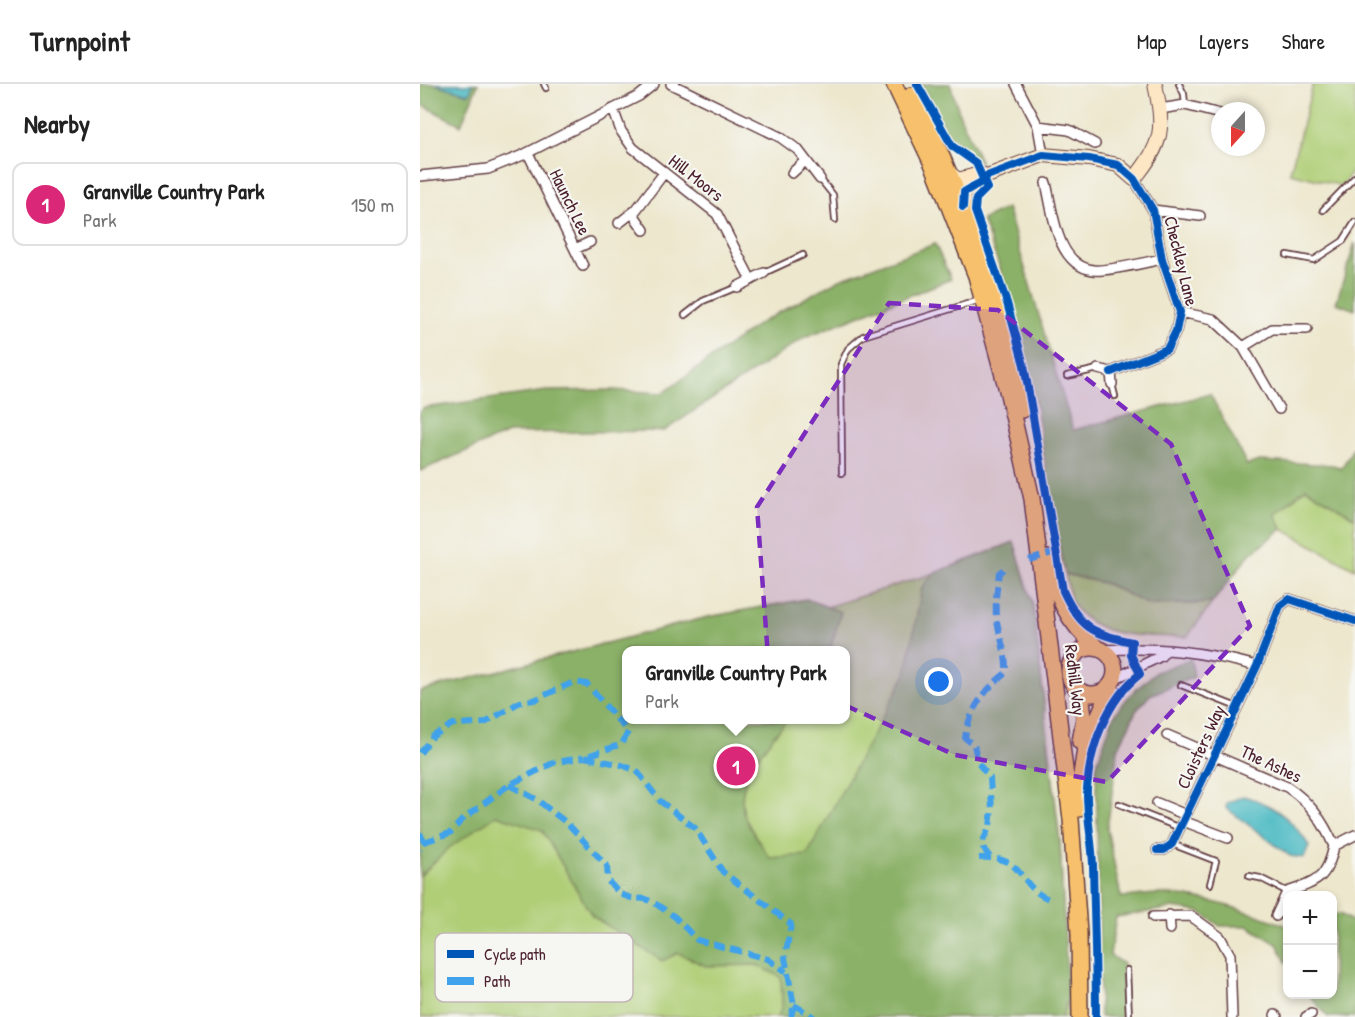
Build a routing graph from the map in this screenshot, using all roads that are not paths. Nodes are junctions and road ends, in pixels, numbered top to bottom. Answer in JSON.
{"nodes":[{"id":1,"x":654,"y":84,"type":"edge"},
{"id":2,"x":671,"y":84,"type":"edge"},
{"id":3,"x":894,"y":84,"type":"edge"},
{"id":4,"x":906,"y":84,"type":"edge"},
{"id":5,"x":1016,"y":84,"type":"edge"},
{"id":6,"x":1155,"y":84,"type":"edge"},
{"id":7,"x":1179,"y":84,"type":"edge"},
{"id":8,"x":1185,"y":105,"type":"junction"},
{"id":9,"x":613,"y":109,"type":"junction"},
{"id":10,"x":1160,"y":109,"type":"junction"},
{"id":11,"x":1211,"y":112,"type":"edge"},
{"id":12,"x":1038,"y":126,"type":"junction"},
{"id":13,"x":1095,"y":144,"type":"dead end"},
{"id":14,"x":528,"y":153,"type":"junction"},
{"id":15,"x":1043,"y":155,"type":"junction"},
{"id":16,"x":806,"y":161,"type":"junction"},
{"id":17,"x":948,"y":172,"type":"junction"},
{"id":18,"x":664,"y":173,"type":"junction"},
{"id":19,"x":792,"y":173,"type":"dead end"},
{"id":20,"x":420,"y":176,"type":"edge"},
{"id":21,"x":987,"y":176,"type":"junction"},
{"id":22,"x":1355,"y":177,"type":"edge"},
{"id":23,"x":820,"y":179,"type":"joint"},
{"id":24,"x":1134,"y":179,"type":"junction"},
{"id":25,"x":1046,"y":183,"type":"dead end"},
{"id":26,"x":963,"y":207,"type":"junction"},
{"id":27,"x":1153,"y":210,"type":"junction"},
{"id":28,"x":1323,"y":210,"type":"dead end"},
{"id":29,"x":633,"y":214,"type":"junction"},
{"id":30,"x":1200,"y":216,"type":"dead end"},
{"id":31,"x":835,"y":220,"type":"dead end"},
{"id":32,"x":1355,"y":222,"type":"edge"},
{"id":33,"x":619,"y":223,"type":"dead end"},
{"id":34,"x":644,"y":230,"type":"dead end"},
{"id":35,"x":590,"y":242,"type":"dead end"},
{"id":36,"x":575,"y":249,"type":"junction"},
{"id":37,"x":804,"y":255,"type":"dead end"},
{"id":38,"x":1287,"y":255,"type":"dead end"},
{"id":39,"x":1162,"y":259,"type":"junction"},
{"id":40,"x":583,"y":266,"type":"dead end"},
{"id":41,"x":764,"y":273,"type":"joint"},
{"id":42,"x":751,"y":280,"type":"junction"},
{"id":43,"x":737,"y":287,"type":"joint"},
{"id":44,"x":983,"y":299,"type":"junction"},
{"id":45,"x":1180,"y":312,"type":"junction"},
{"id":46,"x":685,"y":315,"type":"dead end"},
{"id":47,"x":1307,"y":329,"type":"dead end"},
{"id":48,"x":1243,"y":347,"type":"junction"},
{"id":49,"x":1098,"y":369,"type":"joint"},
{"id":50,"x":1112,"y":372,"type":"junction"},
{"id":51,"x":1067,"y":376,"type":"dead end"},
{"id":52,"x":1112,"y":384,"type":"joint"},
{"id":53,"x":1115,"y":396,"type":"dead end"},
{"id":54,"x":1279,"y":409,"type":"dead end"},
{"id":55,"x":842,"y":473,"type":"dead end"},
{"id":56,"x":1044,"y":596,"type":"junction"},
{"id":57,"x":1355,"y":621,"type":"edge"},
{"id":58,"x":1100,"y":649,"type":"junction"},
{"id":59,"x":1166,"y":650,"type":"junction"},
{"id":60,"x":1257,"y":666,"type":"junction"},
{"id":61,"x":1070,"y":672,"type":"junction"},
{"id":62,"x":1113,"y":682,"type":"junction"},
{"id":63,"x":1181,"y":685,"type":"dead end"},
{"id":64,"x":1081,"y":691,"type":"junction"},
{"id":65,"x":1237,"y":707,"type":"junction"},
{"id":66,"x":1167,"y":735,"type":"dead end"},
{"id":67,"x":1213,"y":756,"type":"junction"},
{"id":68,"x":1157,"y":803,"type":"dead end"},
{"id":69,"x":1119,"y":804,"type":"dead end"},
{"id":70,"x":1071,"y":819,"type":"junction"},
{"id":71,"x":1183,"y":821,"type":"junction"},
{"id":72,"x":1355,"y":835,"type":"edge"},
{"id":73,"x":1228,"y":838,"type":"dead end"},
{"id":74,"x":1172,"y":844,"type":"junction"},
{"id":75,"x":1334,"y":846,"type":"junction"},
{"id":76,"x":1157,"y":850,"type":"dead end"},
{"id":77,"x":1249,"y":876,"type":"dead end"},
{"id":78,"x":1210,"y":884,"type":"dead end"},
{"id":79,"x":1286,"y":891,"type":"edge"},
{"id":80,"x":1290,"y":891,"type":"edge"},
{"id":81,"x":1283,"y":902,"type":"edge"},
{"id":82,"x":1169,"y":915,"type":"junction"},
{"id":83,"x":1276,"y":915,"type":"dead end"},
{"id":84,"x":1153,"y":917,"type":"dead end"},
{"id":85,"x":1170,"y":928,"type":"dead end"},
{"id":86,"x":1127,"y":970,"type":"dead end"},
{"id":87,"x":1080,"y":1017,"type":"edge"},
{"id":88,"x":1090,"y":1017,"type":"edge"},
{"id":89,"x":1129,"y":1017,"type":"edge"},
{"id":90,"x":1232,"y":1017,"type":"edge"}],
"edges":[{"from":1,"to":9,"type":"street"},
{"from":2,"to":16,"type":"street"},
{"from":3,"to":44,"type":"main road","name":"Redhill Way"},
{"from":4,"to":17,"type":"main road","name":"Redhill Way"},
{"from":5,"to":12,"type":"street"},
{"from":6,"to":10,"type":"street"},
{"from":7,"to":8,"type":"lane"},
{"from":8,"to":10,"type":"street"},
{"from":8,"to":11,"type":"street"},
{"from":9,"to":14,"type":"street"},
{"from":9,"to":18,"type":"street","name":"Hill Moors"},
{"from":10,"to":24,"type":"street"},
{"from":12,"to":13,"type":"street"},
{"from":12,"to":15,"type":"street"},
{"from":14,"to":20,"type":"street"},
{"from":14,"to":36,"type":"street","name":"Haunch Lee"},
{"from":15,"to":21,"type":"street","name":"Checkley Lane"},
{"from":15,"to":24,"type":"street","name":"Checkley Lane"},
{"from":16,"to":19,"type":"street"},
{"from":16,"to":23,"type":"street"},
{"from":17,"to":21,"type":"street","name":"Checkley Lane"},
{"from":17,"to":26,"type":"main road","name":"Redhill Way"},
{"from":18,"to":29,"type":"street"},
{"from":18,"to":42,"type":"street","name":"Hill Moors"},
{"from":21,"to":26,"type":"street","name":"Checkley Lane"},
{"from":22,"to":28,"type":"lane"},
{"from":23,"to":31,"type":"lane"},
{"from":24,"to":27,"type":"street","name":"Checkley Lane"},
{"from":25,"to":39,"type":"street"},
{"from":26,"to":58,"type":"main road","name":"Redhill Way"},
{"from":27,"to":30,"type":"street"},
{"from":27,"to":39,"type":"street","name":"Checkley Lane"},
{"from":29,"to":33,"type":"street"},
{"from":29,"to":34,"type":"street"},
{"from":32,"to":38,"type":"lane"},
{"from":35,"to":36,"type":"street"},
{"from":36,"to":40,"type":"street","name":"Haunch Lee"},
{"from":37,"to":41,"type":"lane"},
{"from":39,"to":45,"type":"street","name":"Checkley Lane"},
{"from":41,"to":42,"type":"street"},
{"from":42,"to":43,"type":"street"},
{"from":43,"to":46,"type":"lane"},
{"from":44,"to":55,"type":"lane"},
{"from":44,"to":56,"type":"main road","name":"Redhill Way"},
{"from":45,"to":48,"type":"street"},
{"from":45,"to":50,"type":"street","name":"Checkley Lane"},
{"from":47,"to":48,"type":"street"},
{"from":48,"to":54,"type":"street"},
{"from":49,"to":50,"type":"street"},
{"from":49,"to":51,"type":"lane"},
{"from":50,"to":52,"type":"street"},
{"from":52,"to":53,"type":"lane"},
{"from":56,"to":61,"type":"main road"},
{"from":56,"to":70,"type":"main road","name":"Redhill Way"},
{"from":57,"to":60,"type":"street","name":"Cloisters Way"},
{"from":58,"to":59,"type":"street"},
{"from":58,"to":61,"type":"main road"},
{"from":58,"to":62,"type":"main road"},
{"from":59,"to":60,"type":"street"},
{"from":59,"to":62,"type":"street"},
{"from":60,"to":65,"type":"street","name":"Cloisters Way"},
{"from":61,"to":64,"type":"main road"},
{"from":62,"to":64,"type":"main road"},
{"from":62,"to":88,"type":"main road","name":"Redhill Way"},
{"from":63,"to":65,"type":"lane"},
{"from":64,"to":70,"type":"main road"},
{"from":65,"to":67,"type":"street","name":"Cloisters Way"},
{"from":66,"to":67,"type":"street","name":"Cloisters Way"},
{"from":67,"to":71,"type":"street","name":"Cloisters Way"},
{"from":67,"to":75,"type":"street","name":"The Ashes"},
{"from":68,"to":71,"type":"street","name":"Cloisters Way"},
{"from":69,"to":71,"type":"lane"},
{"from":70,"to":87,"type":"main road","name":"Redhill Way"},
{"from":71,"to":73,"type":"street","name":"Cloisters Way"},
{"from":71,"to":74,"type":"street","name":"Cloisters Way"},
{"from":72,"to":75,"type":"street"},
{"from":74,"to":76,"type":"street"},
{"from":74,"to":78,"type":"lane"},
{"from":75,"to":80,"type":"street"},
{"from":77,"to":79,"type":"lane"},
{"from":81,"to":83,"type":"street"},
{"from":82,"to":84,"type":"street"},
{"from":82,"to":85,"type":"street"},
{"from":82,"to":90,"type":"street"},
{"from":86,"to":89,"type":"lane"}]}
